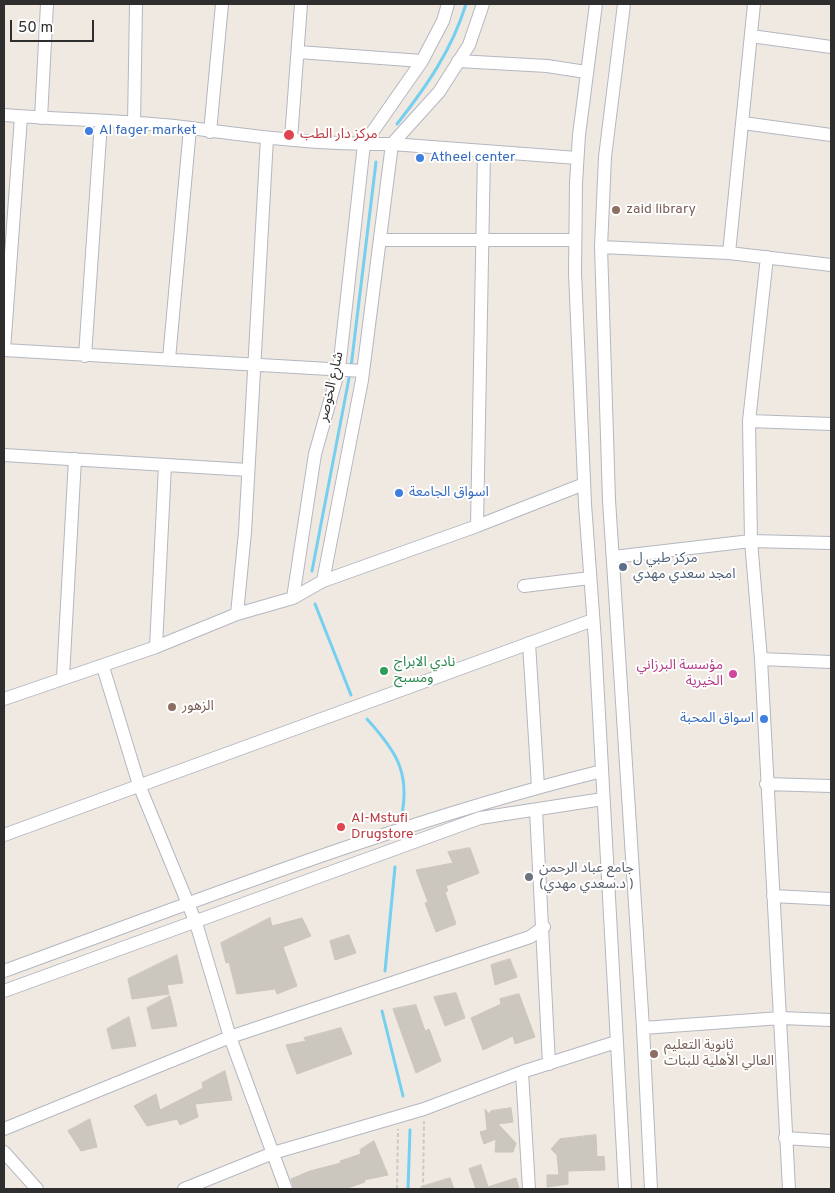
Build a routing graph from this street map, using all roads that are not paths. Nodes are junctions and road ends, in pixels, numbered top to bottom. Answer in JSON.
{"nodes":[{"id":1,"x":47,"y":4,"type":"edge"},
{"id":2,"x":136,"y":4,"type":"edge"},
{"id":3,"x":222,"y":4,"type":"edge"},
{"id":4,"x":301,"y":4,"type":"edge"},
{"id":5,"x":448,"y":4,"type":"edge"},
{"id":6,"x":483,"y":4,"type":"edge"},
{"id":7,"x":596,"y":4,"type":"edge"},
{"id":8,"x":624,"y":4,"type":"edge"},
{"id":9,"x":754,"y":4,"type":"edge"},
{"id":10,"x":751,"y":36,"type":"junction"},
{"id":11,"x":831,"y":48,"type":"edge"},
{"id":12,"x":298,"y":52,"type":"junction"},
{"id":13,"x":458,"y":61,"type":"junction"},
{"id":14,"x":422,"y":62,"type":"junction"},
{"id":15,"x":586,"y":72,"type":"junction"},
{"id":16,"x":4,"y":115,"type":"edge"},
{"id":17,"x":21,"y":117,"type":"junction"},
{"id":18,"x":41,"y":118,"type":"junction"},
{"id":19,"x":101,"y":122,"type":"junction"},
{"id":20,"x":743,"y":123,"type":"junction"},
{"id":21,"x":134,"y":124,"type":"junction"},
{"id":22,"x":190,"y":128,"type":"junction"},
{"id":23,"x":210,"y":132,"type":"junction"},
{"id":24,"x":831,"y":135,"type":"edge"},
{"id":25,"x":267,"y":138,"type":"junction"},
{"id":26,"x":290,"y":138,"type":"junction"},
{"id":27,"x":364,"y":144,"type":"junction"},
{"id":28,"x":392,"y":144,"type":"junction"},
{"id":29,"x":484,"y":152,"type":"junction"},
{"id":30,"x":577,"y":158,"type":"junction"},
{"id":31,"x":482,"y":239,"type":"junction"},
{"id":32,"x":380,"y":240,"type":"junction"},
{"id":33,"x":575,"y":240,"type":"junction"},
{"id":34,"x":601,"y":247,"type":"junction"},
{"id":35,"x":729,"y":253,"type":"junction"},
{"id":36,"x":767,"y":257,"type":"junction"},
{"id":37,"x":831,"y":265,"type":"edge"},
{"id":38,"x":84,"y":356,"type":"junction"},
{"id":39,"x":169,"y":359,"type":"junction"},
{"id":40,"x":254,"y":366,"type":"junction"},
{"id":41,"x":339,"y":369,"type":"junction"},
{"id":42,"x":363,"y":371,"type":"junction"},
{"id":43,"x":749,"y":421,"type":"junction"},
{"id":44,"x":831,"y":424,"type":"edge"},
{"id":45,"x":4,"y":455,"type":"edge"},
{"id":46,"x":75,"y":460,"type":"junction"},
{"id":47,"x":165,"y":465,"type":"junction"},
{"id":48,"x":248,"y":470,"type":"junction"},
{"id":49,"x":584,"y":484,"type":"junction"},
{"id":50,"x":477,"y":526,"type":"junction"},
{"id":51,"x":751,"y":541,"type":"junction"},
{"id":52,"x":831,"y":543,"type":"edge"},
{"id":53,"x":613,"y":557,"type":"junction"},
{"id":54,"x":590,"y":578,"type":"junction"},
{"id":55,"x":323,"y":581,"type":"junction"},
{"id":56,"x":524,"y":586,"type":"dead end"},
{"id":57,"x":292,"y":598,"type":"junction"},
{"id":58,"x":238,"y":614,"type":"junction"},
{"id":59,"x":593,"y":620,"type":"junction"},
{"id":60,"x":529,"y":643,"type":"junction"},
{"id":61,"x":156,"y":647,"type":"junction"},
{"id":62,"x":761,"y":659,"type":"junction"},
{"id":63,"x":831,"y":662,"type":"edge"},
{"id":64,"x":103,"y":666,"type":"junction"},
{"id":65,"x":63,"y":678,"type":"junction"},
{"id":66,"x":4,"y":699,"type":"edge"},
{"id":67,"x":602,"y":771,"type":"junction"},
{"id":68,"x":766,"y":784,"type":"junction"},
{"id":69,"x":139,"y":785,"type":"junction"},
{"id":70,"x":831,"y":786,"type":"edge"},
{"id":71,"x":538,"y":787,"type":"junction"},
{"id":72,"x":603,"y":799,"type":"junction"},
{"id":73,"x":536,"y":810,"type":"junction"},
{"id":74,"x":4,"y":835,"type":"edge"},
{"id":75,"x":773,"y":896,"type":"junction"},
{"id":76,"x":831,"y":899,"type":"edge"},
{"id":77,"x":188,"y":904,"type":"junction"},
{"id":78,"x":196,"y":923,"type":"junction"},
{"id":79,"x":544,"y":927,"type":"junction"},
{"id":80,"x":4,"y":971,"type":"edge"},
{"id":81,"x":4,"y":991,"type":"edge"},
{"id":82,"x":781,"y":1018,"type":"junction"},
{"id":83,"x":831,"y":1020,"type":"edge"},
{"id":84,"x":643,"y":1028,"type":"junction"},
{"id":85,"x":230,"y":1036,"type":"junction"},
{"id":86,"x":616,"y":1042,"type":"junction"},
{"id":87,"x":549,"y":1064,"type":"junction"},
{"id":88,"x":522,"y":1072,"type":"junction"},
{"id":89,"x":4,"y":1129,"type":"edge"},
{"id":90,"x":785,"y":1138,"type":"junction"},
{"id":91,"x":831,"y":1140,"type":"edge"},
{"id":92,"x":4,"y":1152,"type":"edge"},
{"id":93,"x":273,"y":1153,"type":"junction"},
{"id":94,"x":36,"y":1189,"type":"edge"},
{"id":95,"x":184,"y":1189,"type":"edge"},
{"id":96,"x":286,"y":1189,"type":"edge"},
{"id":97,"x":529,"y":1189,"type":"edge"},
{"id":98,"x":624,"y":1189,"type":"edge"},
{"id":99,"x":651,"y":1189,"type":"edge"},
{"id":100,"x":789,"y":1189,"type":"edge"}],
"edges":[{"from":1,"to":18,"type":"street"},
{"from":2,"to":21,"type":"street"},
{"from":3,"to":23,"type":"street"},
{"from":4,"to":12,"type":"street"},
{"from":5,"to":14,"type":"street"},
{"from":6,"to":13,"type":"street"},
{"from":7,"to":15,"type":"street"},
{"from":8,"to":34,"type":"street"},
{"from":9,"to":10,"type":"street"},
{"from":10,"to":11,"type":"street"},
{"from":10,"to":20,"type":"street"},
{"from":12,"to":14,"type":"street"},
{"from":12,"to":26,"type":"street"},
{"from":13,"to":15,"type":"street"},
{"from":13,"to":28,"type":"street"},
{"from":14,"to":27,"type":"street"},
{"from":15,"to":30,"type":"street"},
{"from":16,"to":17,"type":"street"},
{"from":17,"to":18,"type":"street"},
{"from":17,"to":38,"type":"street"},
{"from":18,"to":19,"type":"street"},
{"from":19,"to":21,"type":"street"},
{"from":19,"to":38,"type":"street"},
{"from":20,"to":24,"type":"street"},
{"from":20,"to":35,"type":"street"},
{"from":21,"to":22,"type":"street"},
{"from":22,"to":23,"type":"street"},
{"from":22,"to":39,"type":"street"},
{"from":23,"to":25,"type":"street"},
{"from":25,"to":26,"type":"street"},
{"from":25,"to":40,"type":"street"},
{"from":26,"to":27,"type":"street"},
{"from":27,"to":28,"type":"street"},
{"from":27,"to":41,"type":"street","name":"شارع الخوصر"},
{"from":28,"to":29,"type":"street"},
{"from":28,"to":32,"type":"street"},
{"from":29,"to":30,"type":"street"},
{"from":29,"to":31,"type":"street"},
{"from":30,"to":33,"type":"street"},
{"from":31,"to":32,"type":"street"},
{"from":31,"to":33,"type":"street"},
{"from":31,"to":50,"type":"street"},
{"from":32,"to":42,"type":"street"},
{"from":33,"to":49,"type":"street"},
{"from":34,"to":35,"type":"street"},
{"from":34,"to":53,"type":"street"},
{"from":35,"to":36,"type":"street"},
{"from":36,"to":37,"type":"street"},
{"from":36,"to":43,"type":"street"},
{"from":38,"to":39,"type":"street"},
{"from":39,"to":40,"type":"street"},
{"from":40,"to":41,"type":"street"},
{"from":40,"to":48,"type":"street"},
{"from":41,"to":42,"type":"street"},
{"from":41,"to":57,"type":"street","name":"شارع الخوصر"},
{"from":42,"to":55,"type":"street"},
{"from":43,"to":44,"type":"street"},
{"from":43,"to":51,"type":"street"},
{"from":45,"to":46,"type":"street"},
{"from":46,"to":47,"type":"street"},
{"from":46,"to":65,"type":"street"},
{"from":47,"to":48,"type":"street"},
{"from":47,"to":61,"type":"street"},
{"from":48,"to":58,"type":"street"},
{"from":49,"to":50,"type":"street"},
{"from":49,"to":54,"type":"street"},
{"from":50,"to":55,"type":"street"},
{"from":51,"to":52,"type":"street"},
{"from":51,"to":53,"type":"street"},
{"from":51,"to":62,"type":"street"},
{"from":53,"to":84,"type":"street"},
{"from":54,"to":56,"type":"street"},
{"from":54,"to":59,"type":"street"},
{"from":55,"to":57,"type":"street"},
{"from":57,"to":58,"type":"street"},
{"from":58,"to":61,"type":"street"},
{"from":59,"to":60,"type":"street"},
{"from":59,"to":67,"type":"street"},
{"from":60,"to":69,"type":"street"},
{"from":60,"to":71,"type":"street"},
{"from":61,"to":64,"type":"street"},
{"from":62,"to":63,"type":"street"},
{"from":62,"to":68,"type":"street"},
{"from":64,"to":65,"type":"street"},
{"from":64,"to":69,"type":"street"},
{"from":65,"to":66,"type":"street"},
{"from":67,"to":71,"type":"street"},
{"from":67,"to":72,"type":"street"},
{"from":68,"to":70,"type":"street"},
{"from":68,"to":75,"type":"street"},
{"from":69,"to":74,"type":"street"},
{"from":69,"to":77,"type":"street"},
{"from":71,"to":77,"type":"street"},
{"from":72,"to":73,"type":"street"},
{"from":72,"to":86,"type":"street"},
{"from":73,"to":78,"type":"street"},
{"from":73,"to":79,"type":"street"},
{"from":75,"to":76,"type":"street"},
{"from":75,"to":82,"type":"street"},
{"from":77,"to":78,"type":"street"},
{"from":77,"to":80,"type":"street"},
{"from":78,"to":81,"type":"street"},
{"from":78,"to":85,"type":"street"},
{"from":79,"to":85,"type":"street"},
{"from":79,"to":87,"type":"street"},
{"from":82,"to":83,"type":"street"},
{"from":82,"to":84,"type":"street"},
{"from":82,"to":90,"type":"street"},
{"from":84,"to":99,"type":"street"},
{"from":85,"to":89,"type":"street"},
{"from":85,"to":93,"type":"street"},
{"from":86,"to":87,"type":"street"},
{"from":86,"to":98,"type":"street"},
{"from":87,"to":88,"type":"street"},
{"from":88,"to":93,"type":"street"},
{"from":88,"to":97,"type":"street"},
{"from":90,"to":91,"type":"street"},
{"from":90,"to":100,"type":"street"},
{"from":92,"to":94,"type":"street"},
{"from":93,"to":95,"type":"street"},
{"from":93,"to":96,"type":"street"}]}
